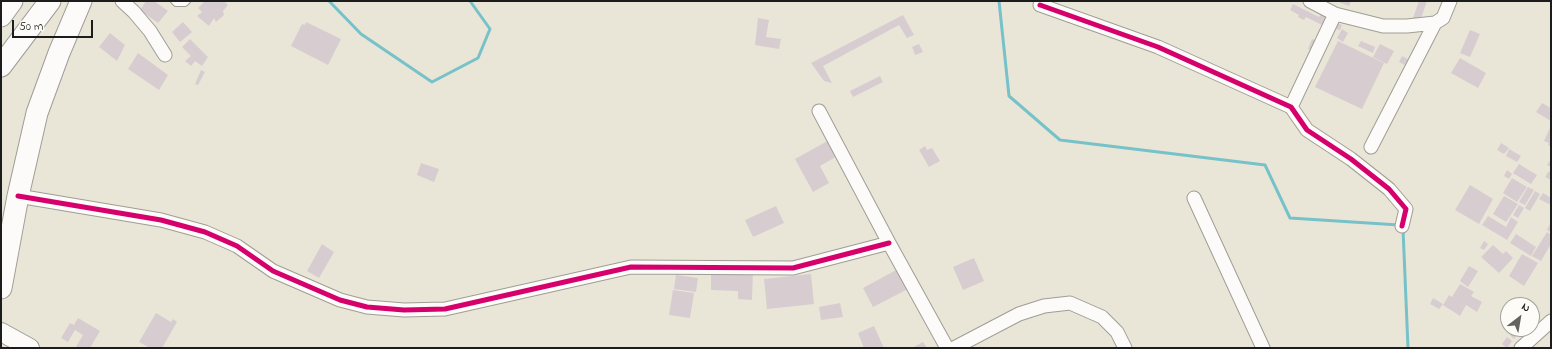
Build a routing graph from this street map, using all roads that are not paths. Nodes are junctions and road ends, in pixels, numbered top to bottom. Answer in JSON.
{"nodes":[{"id":1,"x":12,"y":1,"type":"edge"},
{"id":2,"x":50,"y":1,"type":"edge"},
{"id":3,"x":81,"y":1,"type":"edge"},
{"id":4,"x":122,"y":1,"type":"edge"},
{"id":5,"x":174,"y":1,"type":"edge"},
{"id":6,"x":187,"y":1,"type":"edge"},
{"id":7,"x":1310,"y":1,"type":"edge"},
{"id":8,"x":1450,"y":1,"type":"edge"},
{"id":9,"x":1040,"y":5,"type":"dead end"},
{"id":10,"x":1335,"y":14,"type":"junction"},
{"id":11,"x":1,"y":16,"type":"edge"},
{"id":12,"x":1435,"y":24,"type":"junction"},
{"id":13,"x":165,"y":55,"type":"dead end"},
{"id":14,"x":1,"y":66,"type":"edge"},
{"id":15,"x":1291,"y":107,"type":"junction"},
{"id":16,"x":819,"y":111,"type":"dead end"},
{"id":17,"x":1371,"y":147,"type":"dead end"},
{"id":18,"x":18,"y":196,"type":"junction"},
{"id":19,"x":1194,"y":198,"type":"dead end"},
{"id":20,"x":1402,"y":226,"type":"dead end"},
{"id":21,"x":888,"y":243,"type":"junction"},
{"id":22,"x":1,"y":288,"type":"edge"},
{"id":23,"x":1551,"y":321,"type":"edge"},
{"id":24,"x":1,"y":332,"type":"edge"},
{"id":25,"x":30,"y":348,"type":"edge"},
{"id":26,"x":947,"y":348,"type":"edge"},
{"id":27,"x":954,"y":348,"type":"edge"},
{"id":28,"x":1125,"y":348,"type":"edge"},
{"id":29,"x":1263,"y":348,"type":"edge"},
{"id":30,"x":1521,"y":348,"type":"edge"}],
"edges":[{"from":1,"to":11,"type":"highway"},
{"from":2,"to":14,"type":"highway"},
{"from":3,"to":18,"type":"highway"},
{"from":4,"to":13,"type":"street"},
{"from":5,"to":6,"type":"lane"},
{"from":7,"to":10,"type":"street"},
{"from":8,"to":12,"type":"street"},
{"from":9,"to":15,"type":"street"},
{"from":10,"to":12,"type":"street"},
{"from":10,"to":15,"type":"street"},
{"from":12,"to":17,"type":"street"},
{"from":15,"to":20,"type":"street"},
{"from":16,"to":21,"type":"street"},
{"from":18,"to":21,"type":"street"},
{"from":18,"to":22,"type":"highway"},
{"from":19,"to":29,"type":"street"},
{"from":21,"to":26,"type":"street"},
{"from":23,"to":30,"type":"street"},
{"from":24,"to":25,"type":"main road"},
{"from":27,"to":28,"type":"street"}]}
